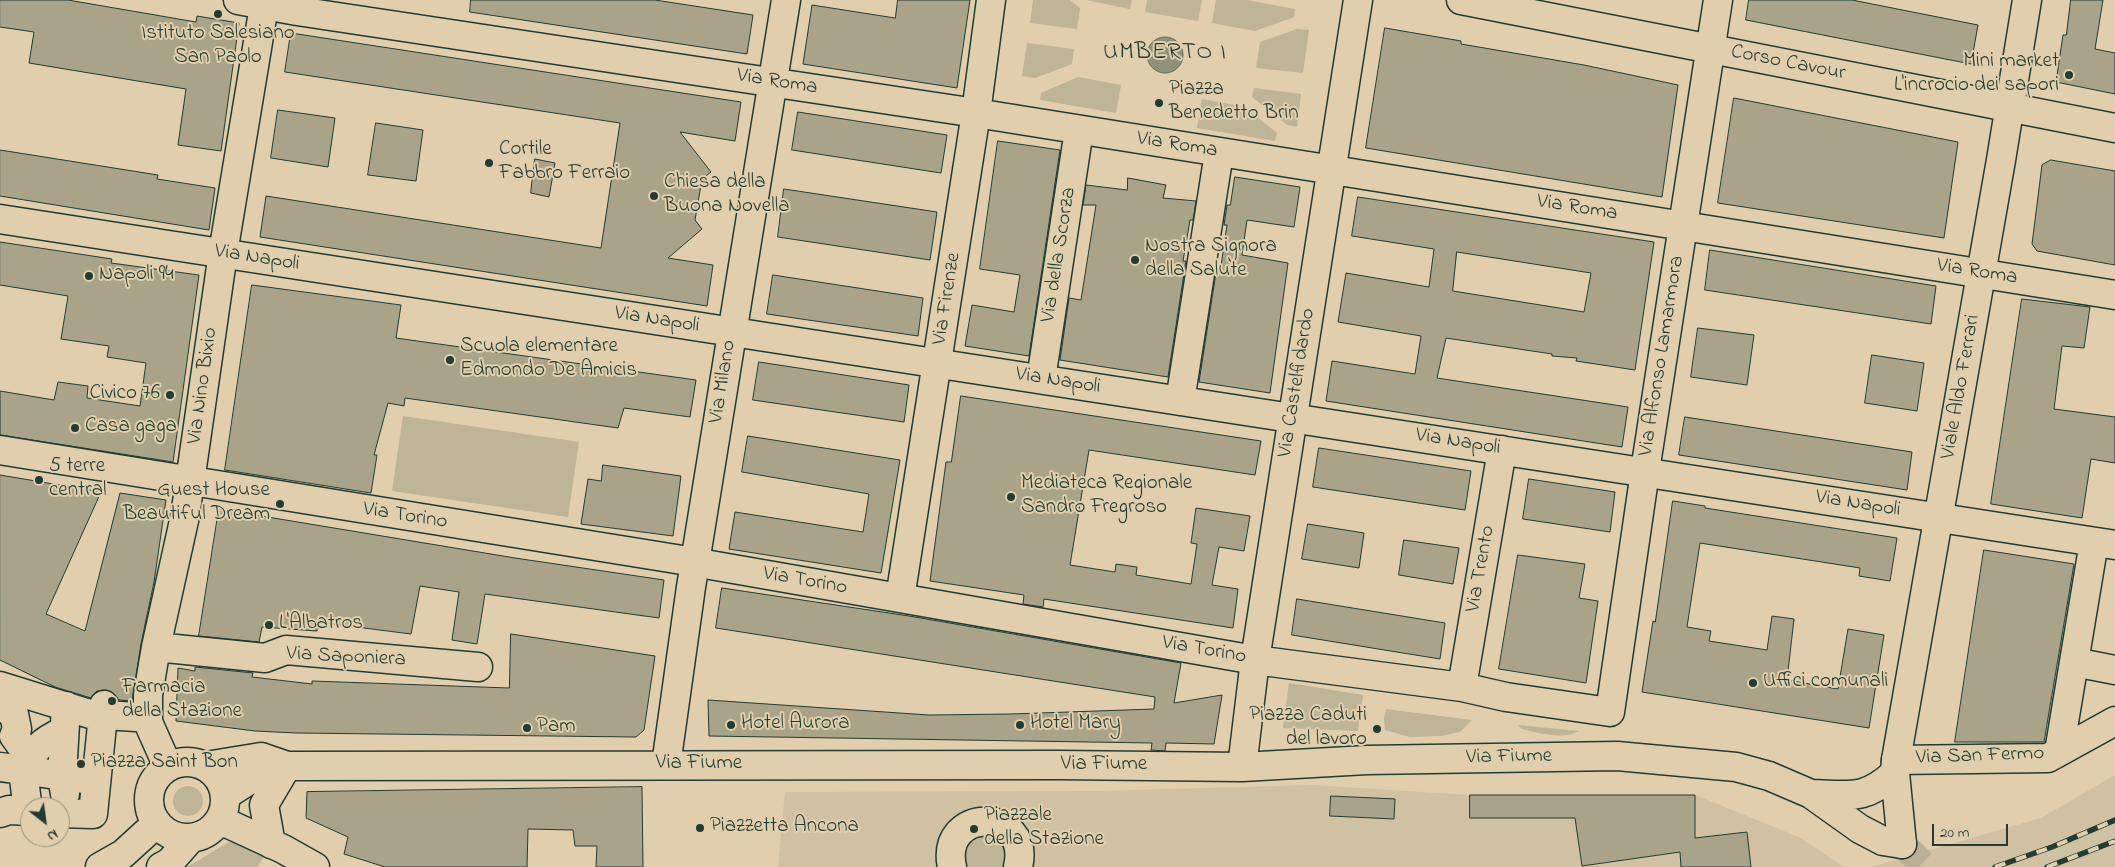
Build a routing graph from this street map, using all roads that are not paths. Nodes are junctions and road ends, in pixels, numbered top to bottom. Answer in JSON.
{"nodes":[{"id":1,"x":786,"y":0,"type":"edge"},
{"id":2,"x":991,"y":0,"type":"edge"},
{"id":3,"x":1358,"y":0,"type":"edge"},
{"id":4,"x":1460,"y":0,"type":"edge"},
{"id":5,"x":1718,"y":0,"type":"edge"},
{"id":6,"x":2027,"y":0,"type":"edge"},
{"id":7,"x":256,"y":1,"type":"edge"},
{"id":8,"x":1711,"y":49,"type":"junction"},
{"id":9,"x":773,"y":82,"type":"junction"},
{"id":10,"x":2010,"y":107,"type":"junction"},
{"id":11,"x":976,"y":114,"type":"junction"},
{"id":12,"x":2115,"y":128,"type":"edge"},
{"id":13,"x":1079,"y":130,"type":"junction"},
{"id":14,"x":1220,"y":153,"type":"junction"},
{"id":15,"x":1331,"y":170,"type":"junction"},
{"id":16,"x":0,"y":219,"type":"edge"},
{"id":17,"x":1683,"y":226,"type":"junction"},
{"id":18,"x":223,"y":253,"type":"junction"},
{"id":19,"x":1982,"y":273,"type":"junction"},
{"id":20,"x":2115,"y":295,"type":"edge"},
{"id":21,"x":732,"y":332,"type":"junction"},
{"id":22,"x":938,"y":363,"type":"junction"},
{"id":23,"x":1041,"y":379,"type":"junction"},
{"id":24,"x":1180,"y":400,"type":"junction"},
{"id":25,"x":1293,"y":418,"type":"junction"},
{"id":26,"x":0,"y":450,"type":"edge"},
{"id":27,"x":1502,"y":450,"type":"junction"},
{"id":28,"x":1645,"y":472,"type":"junction"},
{"id":29,"x":191,"y":482,"type":"junction"},
{"id":30,"x":1939,"y":518,"type":"junction"},
{"id":31,"x":2104,"y":543,"type":"edge"},
{"id":32,"x":695,"y":563,"type":"junction"},
{"id":33,"x":900,"y":598,"type":"junction"},
{"id":34,"x":156,"y":647,"type":"junction"},
{"id":35,"x":1255,"y":660,"type":"junction"},
{"id":36,"x":2074,"y":662,"type":"junction"},
{"id":37,"x":478,"y":667,"type":"dead end"},
{"id":38,"x":2115,"y":670,"type":"edge"},
{"id":39,"x":0,"y":686,"type":"edge"},
{"id":40,"x":1462,"y":687,"type":"junction"},
{"id":41,"x":26,"y":694,"type":"junction"},
{"id":42,"x":0,"y":706,"type":"edge"},
{"id":43,"x":104,"y":710,"type":"junction"},
{"id":44,"x":1610,"y":712,"type":"joint"},
{"id":45,"x":136,"y":717,"type":"dead end"},
{"id":46,"x":2115,"y":721,"type":"edge"},
{"id":47,"x":38,"y":745,"type":"edge"},
{"id":48,"x":2059,"y":752,"type":"junction"},
{"id":49,"x":666,"y":765,"type":"junction"},
{"id":50,"x":206,"y":766,"type":"junction"},
{"id":51,"x":287,"y":766,"type":"junction"},
{"id":52,"x":168,"y":767,"type":"junction"},
{"id":53,"x":1242,"y":767,"type":"junction"},
{"id":54,"x":1896,"y":767,"type":"junction"},
{"id":55,"x":62,"y":776,"type":"junction"},
{"id":56,"x":96,"y":781,"type":"junction"},
{"id":57,"x":1811,"y":794,"type":"junction"},
{"id":58,"x":63,"y":797,"type":"edge"},
{"id":59,"x":13,"y":808,"type":"edge"},
{"id":60,"x":223,"y":808,"type":"junction"},
{"id":61,"x":70,"y":813,"type":"edge"},
{"id":62,"x":157,"y":823,"type":"junction"},
{"id":63,"x":191,"y":838,"type":"junction"},
{"id":64,"x":271,"y":844,"type":"junction"},
{"id":65,"x":1902,"y":844,"type":"joint"},
{"id":66,"x":945,"y":864,"type":"edge"},
{"id":67,"x":100,"y":867,"type":"edge"},
{"id":68,"x":161,"y":867,"type":"edge"},
{"id":69,"x":315,"y":867,"type":"edge"},
{"id":70,"x":1018,"y":867,"type":"edge"}],
"edges":[{"from":1,"to":9,"type":"street","name":"Via Milano"},
{"from":2,"to":11,"type":"street","name":"Via Firenze"},
{"from":3,"to":15,"type":"street","name":"Via Castelfidardo"},
{"from":4,"to":8,"type":"street","name":"Corso Cavour"},
{"from":5,"to":8,"type":"street","name":"Via Alfonso Lamarmora"},
{"from":6,"to":10,"type":"street","name":"Viale Aldo Ferrari"},
{"from":7,"to":9,"type":"street","name":"Via Roma"},
{"from":7,"to":18,"type":"street","name":"Via Nino Bixio"},
{"from":8,"to":10,"type":"street","name":"Corso Cavour"},
{"from":8,"to":17,"type":"street","name":"Via Alfonso Lamarmora"},
{"from":9,"to":11,"type":"street","name":"Via Roma"},
{"from":9,"to":21,"type":"street","name":"Via Milano"},
{"from":10,"to":12,"type":"street","name":"Corso Cavour"},
{"from":10,"to":19,"type":"street","name":"Viale Aldo Ferrari"},
{"from":11,"to":13,"type":"street","name":"Via Roma"},
{"from":11,"to":22,"type":"street","name":"Via Firenze"},
{"from":13,"to":14,"type":"street","name":"Via Roma"},
{"from":13,"to":23,"type":"street","name":"Via della Scorza"},
{"from":14,"to":15,"type":"street","name":"Via Roma"},
{"from":14,"to":24,"type":"street"},
{"from":15,"to":17,"type":"street","name":"Via Roma"},
{"from":15,"to":25,"type":"street","name":"Via Castelfidardo"},
{"from":16,"to":18,"type":"street","name":"Via Napoli"},
{"from":17,"to":19,"type":"street","name":"Via Roma"},
{"from":17,"to":28,"type":"street","name":"Via Alfonso Lamarmora"},
{"from":18,"to":21,"type":"street","name":"Via Napoli"},
{"from":18,"to":29,"type":"street","name":"Via Nino Bixio"},
{"from":19,"to":20,"type":"street","name":"Via Roma"},
{"from":19,"to":30,"type":"street","name":"Viale Aldo Ferrari"},
{"from":21,"to":22,"type":"street","name":"Via Napoli"},
{"from":21,"to":32,"type":"street","name":"Via Milano"},
{"from":22,"to":23,"type":"street","name":"Via Napoli"},
{"from":22,"to":33,"type":"street","name":"Via Firenze"},
{"from":23,"to":24,"type":"street","name":"Via Napoli"},
{"from":24,"to":25,"type":"street","name":"Via Napoli"},
{"from":25,"to":27,"type":"street","name":"Via Napoli"},
{"from":25,"to":35,"type":"street","name":"Via Castelfidardo"},
{"from":26,"to":29,"type":"street","name":"Via Torino"},
{"from":27,"to":28,"type":"street","name":"Via Napoli"},
{"from":27,"to":40,"type":"street","name":"Via Trento"},
{"from":28,"to":30,"type":"street","name":"Via Napoli"},
{"from":28,"to":44,"type":"street","name":"Via Alfonso Lamarmora"},
{"from":29,"to":32,"type":"street","name":"Via Torino"},
{"from":29,"to":34,"type":"street","name":"Via Nino Bixio"},
{"from":30,"to":31,"type":"street","name":"Via Napoli"},
{"from":30,"to":54,"type":"street","name":"Viale Aldo Ferrari"},
{"from":31,"to":36,"type":"street"},
{"from":32,"to":33,"type":"street","name":"Via Torino"},
{"from":32,"to":49,"type":"street","name":"Via Milano"},
{"from":33,"to":35,"type":"street","name":"Via Torino"},
{"from":34,"to":37,"type":"street","name":"Via Saponiera"},
{"from":34,"to":52,"type":"street","name":"Via Nino Bixio"},
{"from":35,"to":40,"type":"street","name":"Via Torino"},
{"from":35,"to":53,"type":"street","name":"Via Castelfidardo"},
{"from":36,"to":38,"type":"street"},
{"from":36,"to":48,"type":"street"},
{"from":39,"to":41,"type":"street"},
{"from":40,"to":44,"type":"street","name":"Via Torino"},
{"from":41,"to":47,"type":"street"},
{"from":41,"to":47,"type":"street"},
{"from":42,"to":47,"type":"street"},
{"from":43,"to":45,"type":"street"},
{"from":43,"to":47,"type":"street"},
{"from":43,"to":56,"type":"street"},
{"from":46,"to":48,"type":"street","name":"Via San Fermo"},
{"from":47,"to":55,"type":"street"},
{"from":47,"to":55,"type":"street"},
{"from":47,"to":59,"type":"street"},
{"from":48,"to":54,"type":"street","name":"Via San Fermo"},
{"from":49,"to":51,"type":"street","name":"Via Fiume"},
{"from":49,"to":53,"type":"street","name":"Via Fiume"},
{"from":50,"to":51,"type":"street","name":"Via Fiume"},
{"from":50,"to":52,"type":"street"},
{"from":50,"to":60,"type":"street"},
{"from":51,"to":60,"type":"street","name":"Via Fiume"},
{"from":51,"to":64,"type":"street"},
{"from":52,"to":62,"type":"street"},
{"from":53,"to":57,"type":"street","name":"Via Fiume"},
{"from":54,"to":57,"type":"street"},
{"from":54,"to":65,"type":"street","name":"Viale Aldo Ferrari"},
{"from":55,"to":56,"type":"street"},
{"from":55,"to":58,"type":"street"},
{"from":56,"to":61,"type":"street"},
{"from":57,"to":65,"type":"street","name":"Via Fiume"},
{"from":60,"to":63,"type":"street"},
{"from":60,"to":64,"type":"street"},
{"from":62,"to":63,"type":"street"},
{"from":62,"to":67,"type":"street"},
{"from":63,"to":68,"type":"street"},
{"from":64,"to":69,"type":"street"},
{"from":66,"to":70,"type":"street"}]}
